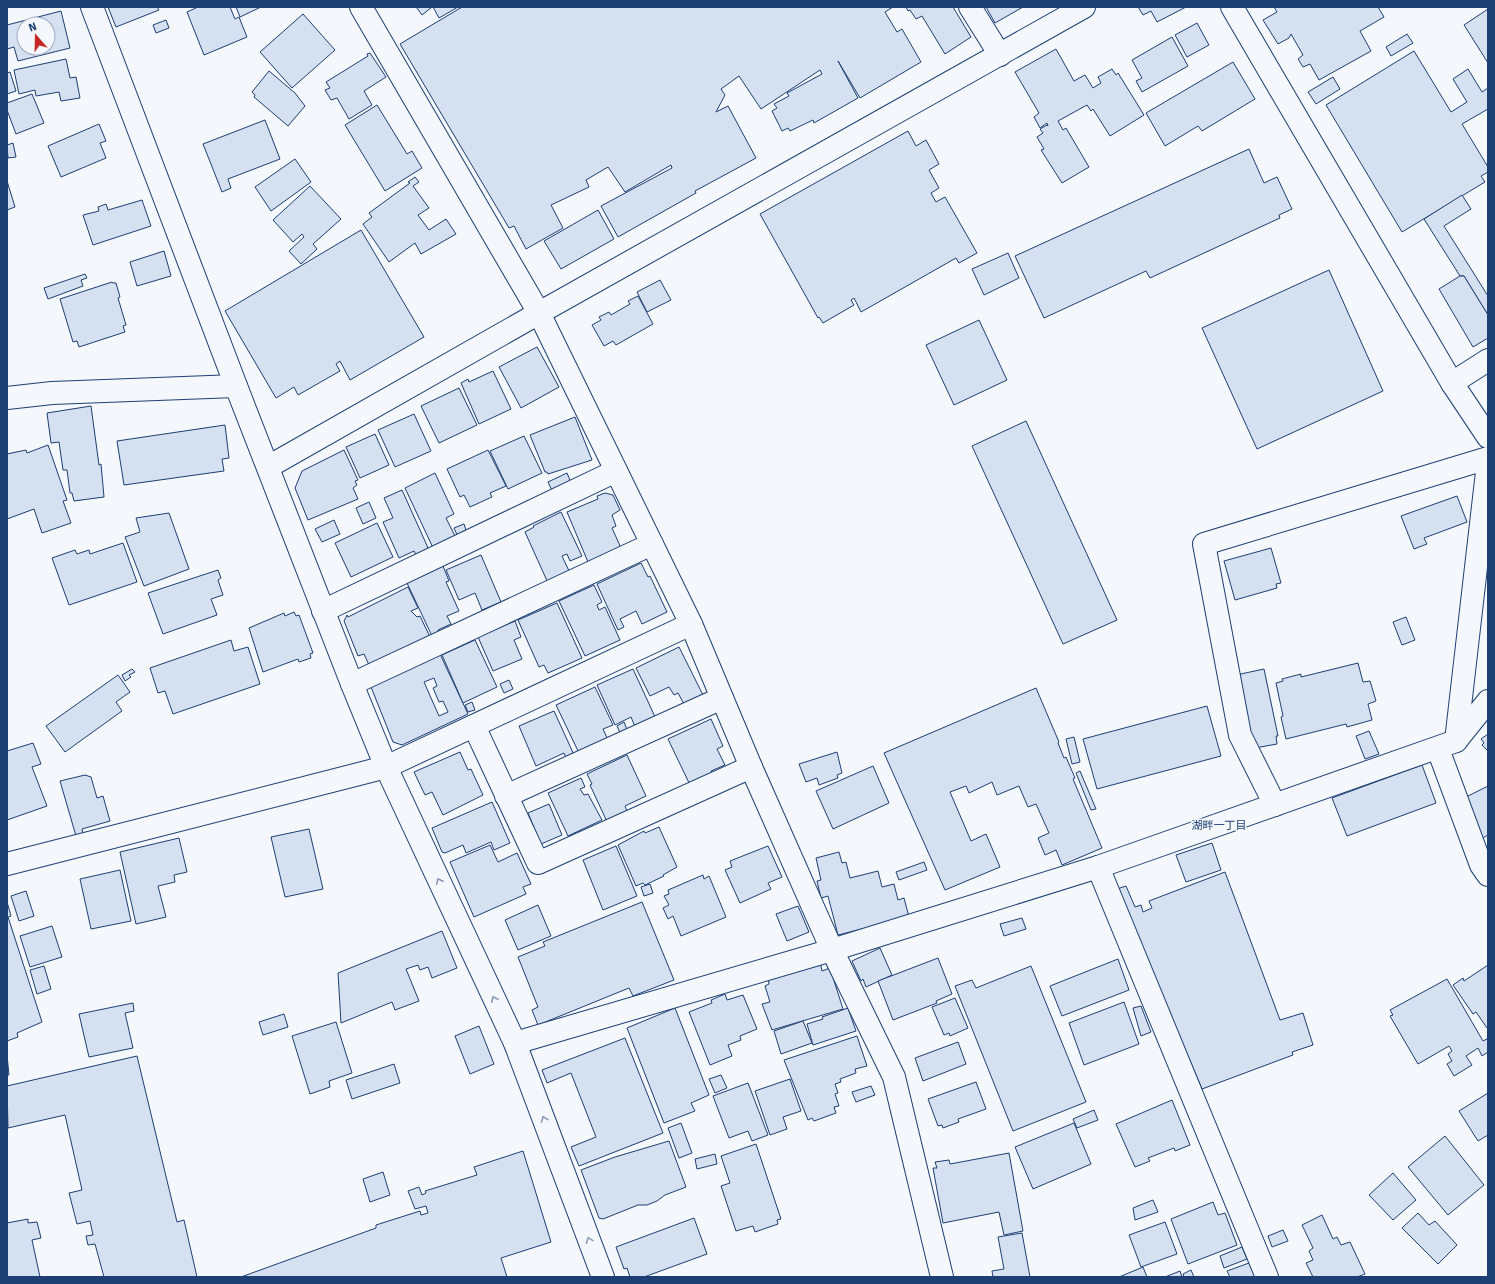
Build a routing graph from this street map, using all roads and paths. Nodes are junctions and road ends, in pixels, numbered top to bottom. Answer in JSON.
{"nodes":[{"id":1,"x":92,"y":7,"type":"edge"},
{"id":2,"x":361,"y":7,"type":"edge"},
{"id":3,"x":970,"y":7,"type":"edge"},
{"id":4,"x":1084,"y":7,"type":"edge"},
{"id":5,"x":1232,"y":7,"type":"edge"},
{"id":6,"x":1000,"y":55,"type":"junction"},
{"id":7,"x":539,"y":313,"type":"junction"},
{"id":8,"x":1488,"y":360,"type":"edge"},
{"id":9,"x":1452,"y":383,"type":"junction"},
{"id":10,"x":236,"y":386,"type":"junction"},
{"id":11,"x":7,"y":398,"type":"edge"},
{"id":12,"x":1488,"y":437,"type":"edge"},
{"id":13,"x":1488,"y":458,"type":"edge"},
{"id":14,"x":1488,"y":463,"type":"edge"},
{"id":15,"x":268,"y":467,"type":"junction"},
{"id":16,"x":616,"y":471,"type":"junction"},
{"id":17,"x":652,"y":544,"type":"junction"},
{"id":18,"x":323,"y":610,"type":"junction"},
{"id":19,"x":691,"y":624,"type":"junction"},
{"id":20,"x":352,"y":684,"type":"junction"},
{"id":21,"x":722,"y":698,"type":"junction"},
{"id":22,"x":1488,"y":701,"type":"edge"},
{"id":23,"x":474,"y":726,"type":"junction"},
{"id":24,"x":1447,"y":745,"type":"junction"},
{"id":25,"x":386,"y":767,"type":"junction"},
{"id":26,"x":751,"y":767,"type":"junction"},
{"id":27,"x":506,"y":796,"type":"junction"},
{"id":28,"x":1275,"y":805,"type":"junction"},
{"id":29,"x":7,"y":864,"type":"edge"},
{"id":30,"x":1098,"y":867,"type":"junction"},
{"id":31,"x":1488,"y":875,"type":"edge"},
{"id":32,"x":832,"y":950,"type":"junction"},
{"id":33,"x":515,"y":1044,"type":"junction"},
{"id":34,"x":939,"y":1276,"type":"edge"},
{"id":35,"x":603,"y":1277,"type":"edge"},
{"id":36,"x":1266,"y":1277,"type":"edge"}],
"edges":[{"from":1,"to":10,"type":"street"},
{"from":2,"to":7,"type":"street"},
{"from":3,"to":6,"type":"street"},
{"from":4,"to":6,"type":"street"},
{"from":5,"to":9,"type":"street"},
{"from":6,"to":7,"type":"street"},
{"from":7,"to":15,"type":"street"},
{"from":7,"to":16,"type":"street"},
{"from":8,"to":9,"type":"street"},
{"from":9,"to":12,"type":"street"},
{"from":10,"to":11,"type":"street"},
{"from":10,"to":15,"type":"street"},
{"from":13,"to":28,"type":"street"},
{"from":14,"to":24,"type":"street"},
{"from":15,"to":18,"type":"street"},
{"from":16,"to":17,"type":"street"},
{"from":16,"to":18,"type":"street"},
{"from":17,"to":19,"type":"street"},
{"from":17,"to":20,"type":"street"},
{"from":18,"to":20,"type":"street"},
{"from":19,"to":21,"type":"street"},
{"from":19,"to":23,"type":"street"},
{"from":20,"to":25,"type":"street"},
{"from":21,"to":26,"type":"street"},
{"from":21,"to":27,"type":"street"},
{"from":22,"to":24,"type":"street"},
{"from":23,"to":25,"type":"street"},
{"from":23,"to":27,"type":"street"},
{"from":24,"to":28,"type":"street"},
{"from":24,"to":31,"type":"street"},
{"from":25,"to":29,"type":"street"},
{"from":33,"to":25,"type":"street","one_way":true},
{"from":26,"to":27,"type":"street"},
{"from":26,"to":32,"type":"street"},
{"from":28,"to":30,"type":"street"},
{"from":30,"to":32,"type":"street"},
{"from":30,"to":36,"type":"street"},
{"from":32,"to":33,"type":"street"},
{"from":32,"to":34,"type":"street"},
{"from":35,"to":33,"type":"street","one_way":true}]}
